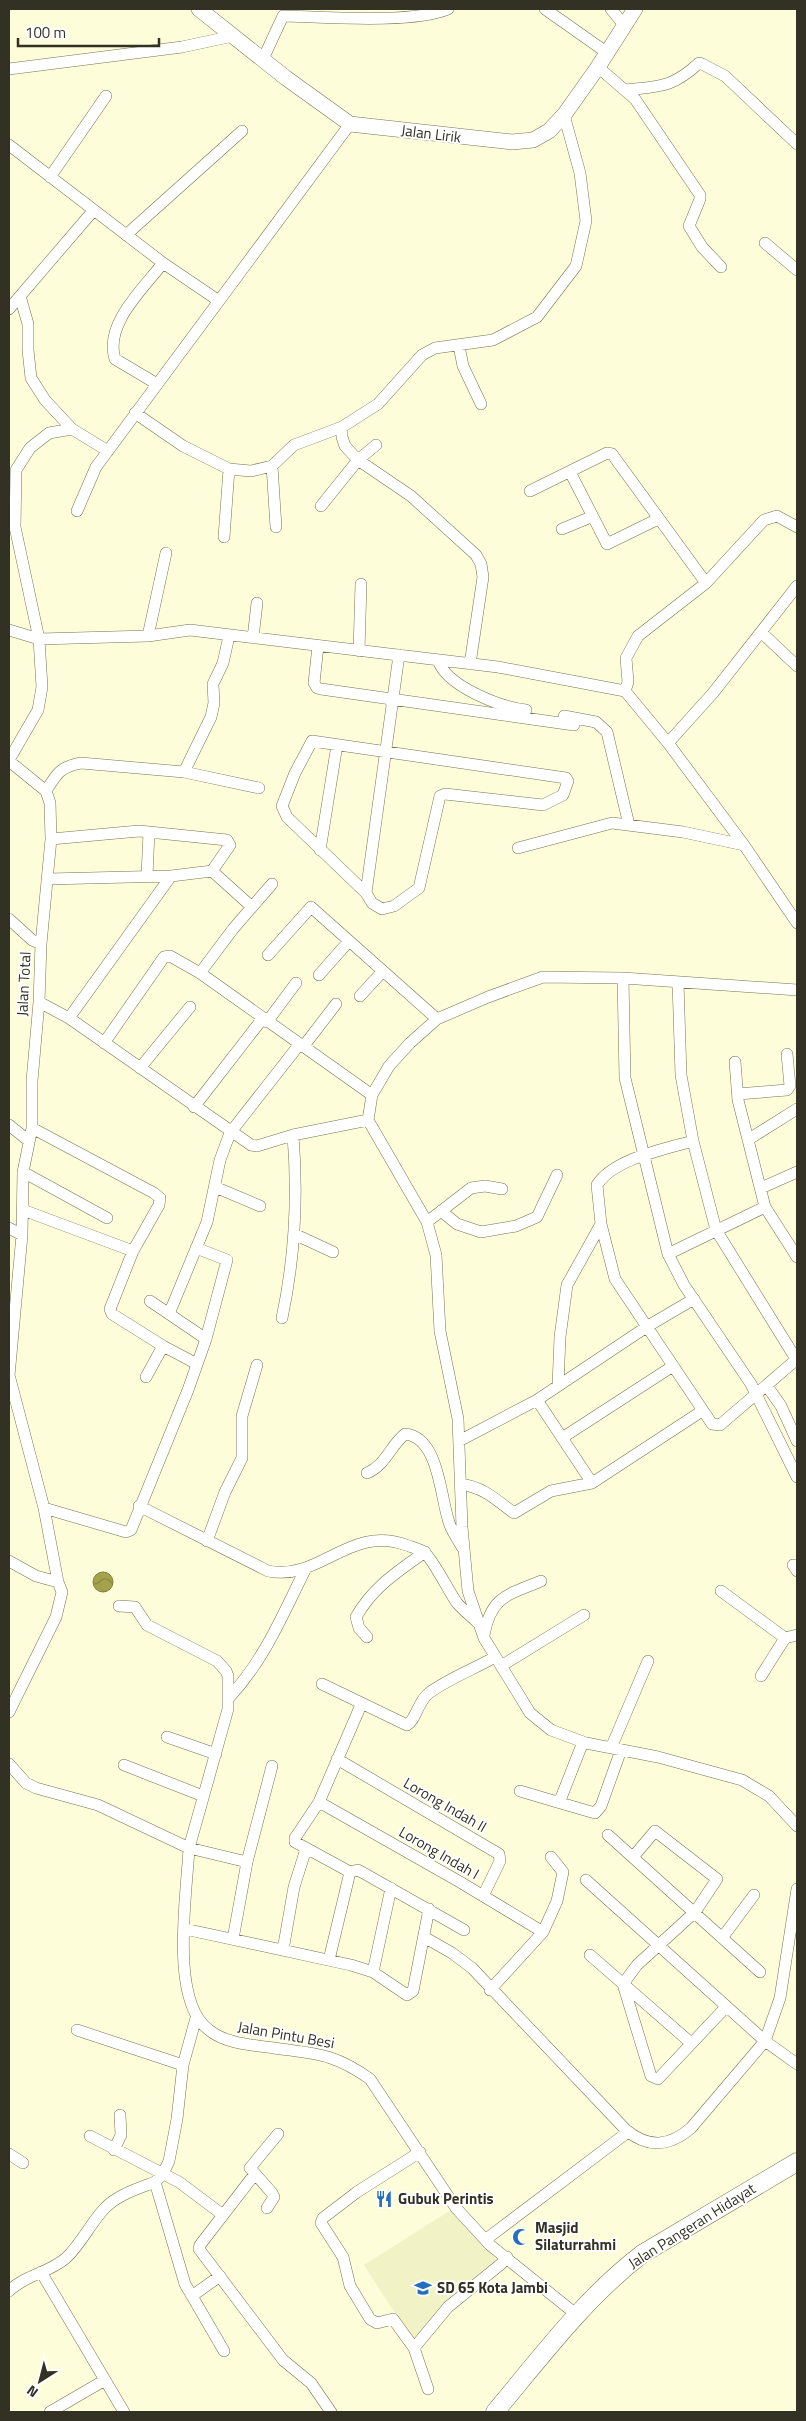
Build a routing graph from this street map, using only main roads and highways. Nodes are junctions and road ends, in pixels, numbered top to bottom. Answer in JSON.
{"nodes":[{"id":1,"x":199,"y":9,"type":"edge"},
{"id":2,"x":635,"y":9,"type":"edge"},
{"id":3,"x":797,"y":2162,"type":"edge"},
{"id":4,"x":495,"y":2412,"type":"edge"}],
"edges":[{"from":1,"to":2,"type":"main road","name":"Jalan Lirik"},
{"from":3,"to":4,"type":"highway","name":"Jalan Pangeran Hidayat"}]}
